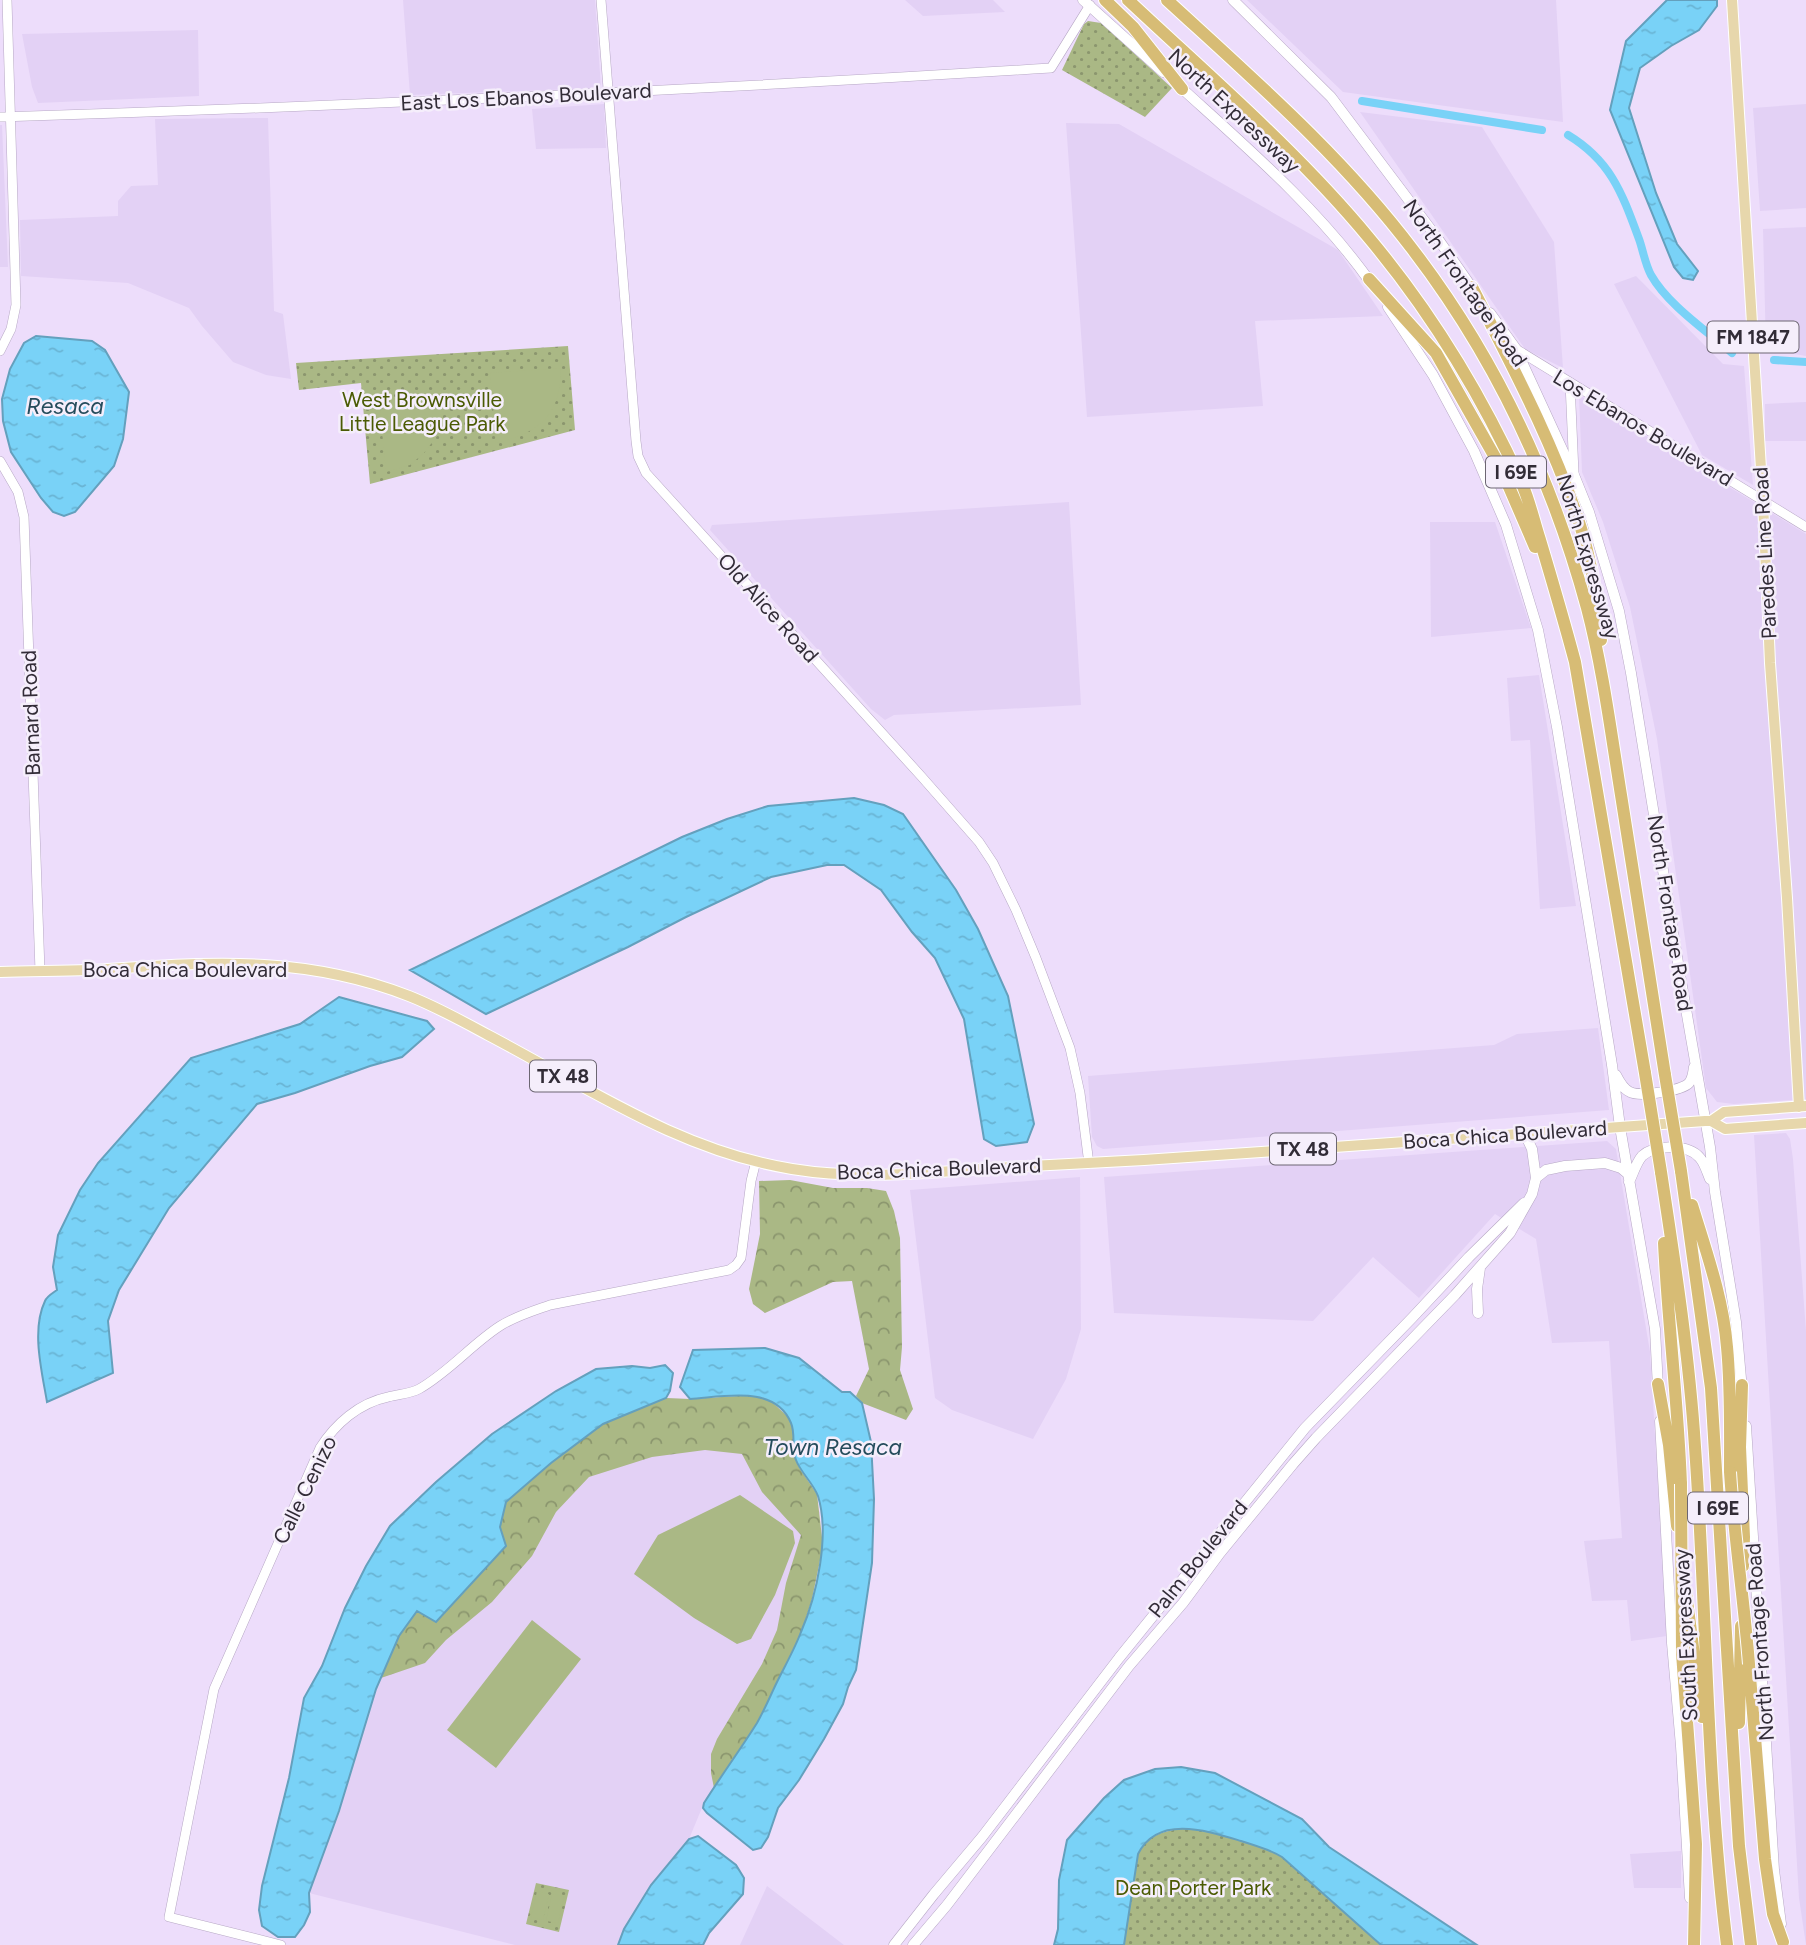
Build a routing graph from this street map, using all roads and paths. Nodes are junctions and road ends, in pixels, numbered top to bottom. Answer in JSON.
{"nodes":[{"id":1,"x":7,"y":0,"type":"edge"},
{"id":2,"x":601,"y":0,"type":"edge"},
{"id":3,"x":1105,"y":0,"type":"edge"},
{"id":4,"x":1128,"y":0,"type":"edge"},
{"id":5,"x":1167,"y":0,"type":"edge"},
{"id":6,"x":1233,"y":0,"type":"edge"},
{"id":7,"x":1732,"y":0,"type":"edge"},
{"id":8,"x":1086,"y":3,"type":"edge"},
{"id":9,"x":1182,"y":89,"type":"junction"},
{"id":10,"x":608,"y":94,"type":"junction"},
{"id":11,"x":11,"y":116,"type":"junction"},
{"id":12,"x":0,"y":117,"type":"edge"},
{"id":13,"x":1368,"y":279,"type":"junction"},
{"id":14,"x":1472,"y":287,"type":"junction"},
{"id":15,"x":1516,"y":349,"type":"junction"},
{"id":16,"x":0,"y":351,"type":"edge"},
{"id":17,"x":1570,"y":383,"type":"junction"},
{"id":18,"x":0,"y":460,"type":"edge"},
{"id":19,"x":1574,"y":475,"type":"junction"},
{"id":20,"x":1763,"y":501,"type":"junction"},
{"id":21,"x":1806,"y":527,"type":"edge"},
{"id":22,"x":1564,"y":621,"type":"junction"},
{"id":23,"x":1616,"y":765,"type":"junction"},
{"id":24,"x":40,"y":971,"type":"junction"},
{"id":25,"x":0,"y":972,"type":"edge"},
{"id":26,"x":1695,"y":1062,"type":"junction"},
{"id":27,"x":1612,"y":1065,"type":"junction"},
{"id":28,"x":1645,"y":1073,"type":"joint"},
{"id":29,"x":1802,"y":1106,"type":"edge"},
{"id":30,"x":1708,"y":1121,"type":"junction"},
{"id":31,"x":1806,"y":1123,"type":"edge"},
{"id":32,"x":1620,"y":1127,"type":"junction"},
{"id":33,"x":1525,"y":1134,"type":"junction"},
{"id":34,"x":756,"y":1161,"type":"junction"},
{"id":35,"x":1089,"y":1164,"type":"junction"},
{"id":36,"x":1681,"y":1171,"type":"junction"},
{"id":37,"x":1661,"y":1172,"type":"junction"},
{"id":38,"x":1536,"y":1178,"type":"junction"},
{"id":39,"x":1629,"y":1178,"type":"junction"},
{"id":40,"x":1715,"y":1192,"type":"junction"},
{"id":41,"x":1530,"y":1198,"type":"junction"},
{"id":42,"x":1480,"y":1267,"type":"junction"},
{"id":43,"x":1478,"y":1313,"type":"dead end"},
{"id":44,"x":1658,"y":1384,"type":"junction"},
{"id":45,"x":1742,"y":1385,"type":"junction"},
{"id":46,"x":1714,"y":1818,"type":"junction"},
{"id":47,"x":1739,"y":1846,"type":"junction"},
{"id":48,"x":1783,"y":1943,"type":"edge"},
{"id":49,"x":281,"y":1945,"type":"edge"},
{"id":50,"x":894,"y":1945,"type":"edge"},
{"id":51,"x":913,"y":1945,"type":"edge"},
{"id":52,"x":1693,"y":1945,"type":"edge"},
{"id":53,"x":1727,"y":1945,"type":"edge"},
{"id":54,"x":1751,"y":1945,"type":"edge"}],
"edges":[{"from":1,"to":11,"type":"street"},
{"from":2,"to":10,"type":"street","name":"Old Alice Road"},
{"from":3,"to":9,"type":"highway"},
{"from":4,"to":22,"type":"highway","name":"North Expressway","number":"I 69E"},
{"from":5,"to":23,"type":"highway","name":"North Expressway","number":"I 69E"},
{"from":6,"to":14,"type":"main road","name":"North Frontage Road"},
{"from":7,"to":20,"type":"main road","name":"Paredes Line Road","number":"FM 1847"},
{"from":8,"to":9,"type":"main road","name":"North Expressway"},
{"from":8,"to":10,"type":"street","name":"East Los Ebanos Boulevard"},
{"from":9,"to":13,"type":"main road","name":"North Expressway"},
{"from":10,"to":11,"type":"street","name":"East Los Ebanos Boulevard"},
{"from":10,"to":35,"type":"street","name":"Old Alice Road"},
{"from":11,"to":12,"type":"street","name":"East Los Ebanos Boulevard"},
{"from":11,"to":16,"type":"street"},
{"from":13,"to":22,"type":"highway"},
{"from":13,"to":27,"type":"main road","name":"North Expressway"},
{"from":14,"to":15,"type":"main road","name":"North Frontage Road"},
{"from":14,"to":23,"type":"highway"},
{"from":15,"to":17,"type":"street","name":"Los Ebanos Boulevard"},
{"from":15,"to":19,"type":"main road","name":"North Frontage Road"},
{"from":17,"to":19,"type":"street"},
{"from":17,"to":20,"type":"street","name":"Los Ebanos Boulevard"},
{"from":18,"to":24,"type":"street","name":"Barnard Road"},
{"from":19,"to":26,"type":"main road","name":"North Frontage Road"},
{"from":20,"to":21,"type":"street","name":"Los Ebanos Boulevard"},
{"from":20,"to":29,"type":"main road","name":"Paredes Line Road","number":"FM 1847"},
{"from":22,"to":28,"type":"highway","name":"North Expressway","number":"I 69E"},
{"from":23,"to":36,"type":"highway","name":"North Expressway","number":"I 69E","bridge":true},
{"from":24,"to":25,"type":"main road","name":"Boca Chica Boulevard","number":"TX 48"},
{"from":24,"to":34,"type":"main road","name":"Boca Chica Boulevard","number":"TX 48"},
{"from":26,"to":27,"type":"main road"},
{"from":26,"to":30,"type":"main road","name":"North Frontage Road"},
{"from":27,"to":32,"type":"main road","name":"North Expressway"},
{"from":28,"to":37,"type":"highway","name":"South Expressway","number":"I 69E","bridge":true},
{"from":29,"to":30,"type":"main road","name":"Boca Chica Boulevard","number":"TX 48"},
{"from":30,"to":31,"type":"main road","name":"Boca Chica Boulevard","number":"TX 48"},
{"from":30,"to":32,"type":"main road","name":"Boca Chica Boulevard","number":"TX 48"},
{"from":30,"to":40,"type":"main road","name":"North Frontage Road"},
{"from":32,"to":33,"type":"main road","name":"Boca Chica Boulevard","number":"TX 48"},
{"from":32,"to":39,"type":"main road","name":"South Expressway"},
{"from":33,"to":35,"type":"main road","name":"Boca Chica Boulevard","number":"TX 48"},
{"from":33,"to":38,"type":"main road","name":"Palm Boulevard"},
{"from":34,"to":35,"type":"main road","name":"Boca Chica Boulevard","number":"TX 48"},
{"from":34,"to":49,"type":"street","name":"Calle Cenizo"},
{"from":36,"to":47,"type":"highway","name":"South Expressway","number":"I 69E"},
{"from":36,"to":48,"type":"highway","bridge":true},
{"from":37,"to":46,"type":"highway","name":"South Expressway","number":"I 69E"},
{"from":37,"to":52,"type":"highway","bridge":true},
{"from":38,"to":39,"type":"main road"},
{"from":38,"to":41,"type":"main road","name":"Palm Boulevard"},
{"from":39,"to":40,"type":"main road"},
{"from":39,"to":44,"type":"main road","name":"South Expressway"},
{"from":40,"to":45,"type":"main road","name":"North Frontage Road"},
{"from":41,"to":42,"type":"main road","name":"Palm Boulevard"},
{"from":41,"to":50,"type":"main road","name":"Palm Boulevard"},
{"from":42,"to":43,"type":"main road"},
{"from":42,"to":51,"type":"main road","name":"Palm Boulevard"},
{"from":44,"to":46,"type":"highway"},
{"from":44,"to":52,"type":"main road","name":"South Expressway"},
{"from":45,"to":47,"type":"highway"},
{"from":45,"to":48,"type":"main road","name":"North Frontage Road"},
{"from":46,"to":53,"type":"highway","name":"South Expressway","number":"I 69E"},
{"from":47,"to":54,"type":"highway","name":"South Expressway","number":"I 69E"}]}
